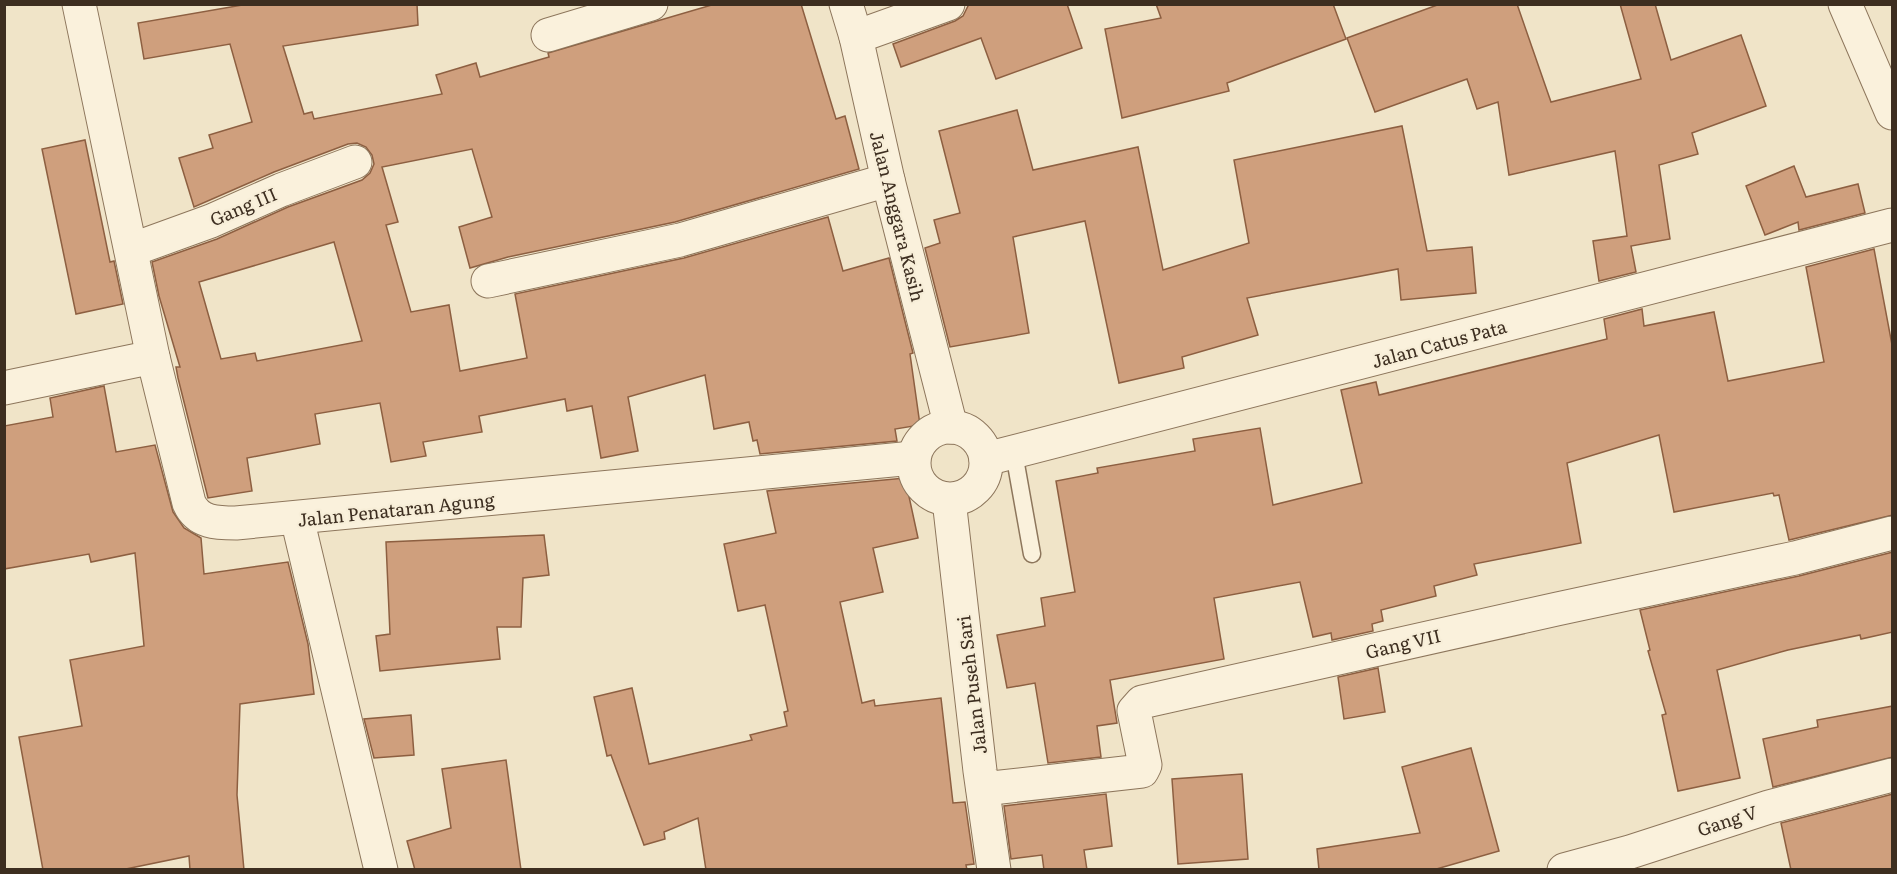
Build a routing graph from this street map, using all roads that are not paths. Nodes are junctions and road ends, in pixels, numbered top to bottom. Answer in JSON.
{"nodes":[{"id":1,"x":79,"y":4,"type":"edge"},
{"id":2,"x":651,"y":4,"type":"edge"},
{"id":3,"x":846,"y":4,"type":"edge"},
{"id":4,"x":948,"y":4,"type":"edge"},
{"id":5,"x":1845,"y":4,"type":"edge"},
{"id":6,"x":548,"y":35,"type":"dead end"},
{"id":7,"x":856,"y":37,"type":"junction"},
{"id":8,"x":1893,"y":113,"type":"edge"},
{"id":9,"x":355,"y":162,"type":"dead end"},
{"id":10,"x":888,"y":180,"type":"junction"},
{"id":11,"x":1893,"y":225,"type":"edge"},
{"id":12,"x":131,"y":250,"type":"junction"},
{"id":13,"x":488,"y":281,"type":"dead end"},
{"id":14,"x":153,"y":357,"type":"junction"},
{"id":15,"x":4,"y":388,"type":"edge"},
{"id":16,"x":951,"y":427,"type":"junction"},
{"id":17,"x":1000,"y":456,"type":"junction"},
{"id":18,"x":914,"y":458,"type":"junction"},
{"id":19,"x":949,"y":500,"type":"junction"},
{"id":20,"x":297,"y":518,"type":"junction"},
{"id":21,"x":1893,"y":533,"type":"edge"},
{"id":22,"x":1032,"y":554,"type":"dead end"},
{"id":23,"x":1893,"y":775,"type":"edge"},
{"id":24,"x":983,"y":789,"type":"junction"},
{"id":25,"x":381,"y":870,"type":"edge"},
{"id":26,"x":994,"y":870,"type":"edge"},
{"id":27,"x":1564,"y":870,"type":"edge"}],
"edges":[{"from":1,"to":12,"type":"street","name":"Jalan Penataran Agung"},
{"from":2,"to":6,"type":"street"},
{"from":3,"to":7,"type":"street","name":"Jalan Anggara Kasih"},
{"from":4,"to":7,"type":"street"},
{"from":5,"to":8,"type":"street"},
{"from":7,"to":10,"type":"street","name":"Jalan Anggara Kasih"},
{"from":9,"to":12,"type":"street","name":"Gang III"},
{"from":10,"to":13,"type":"street"},
{"from":10,"to":16,"type":"street","name":"Jalan Anggara Kasih"},
{"from":11,"to":17,"type":"street","name":"Jalan Catus Pata"},
{"from":12,"to":14,"type":"street","name":"Jalan Penataran Agung"},
{"from":14,"to":15,"type":"street"},
{"from":14,"to":20,"type":"street","name":"Jalan Penataran Agung"},
{"from":16,"to":17,"type":"street"},
{"from":16,"to":18,"type":"street"},
{"from":17,"to":19,"type":"street"},
{"from":17,"to":22,"type":"lane"},
{"from":18,"to":19,"type":"street"},
{"from":18,"to":20,"type":"street","name":"Jalan Penataran Agung"},
{"from":19,"to":24,"type":"street","name":"Jalan Puseh Sari"},
{"from":20,"to":25,"type":"street"},
{"from":21,"to":24,"type":"street","name":"Gang VII"},
{"from":23,"to":27,"type":"street","name":"Gang V"},
{"from":24,"to":26,"type":"street","name":"Jalan Puseh Sari"}]}
